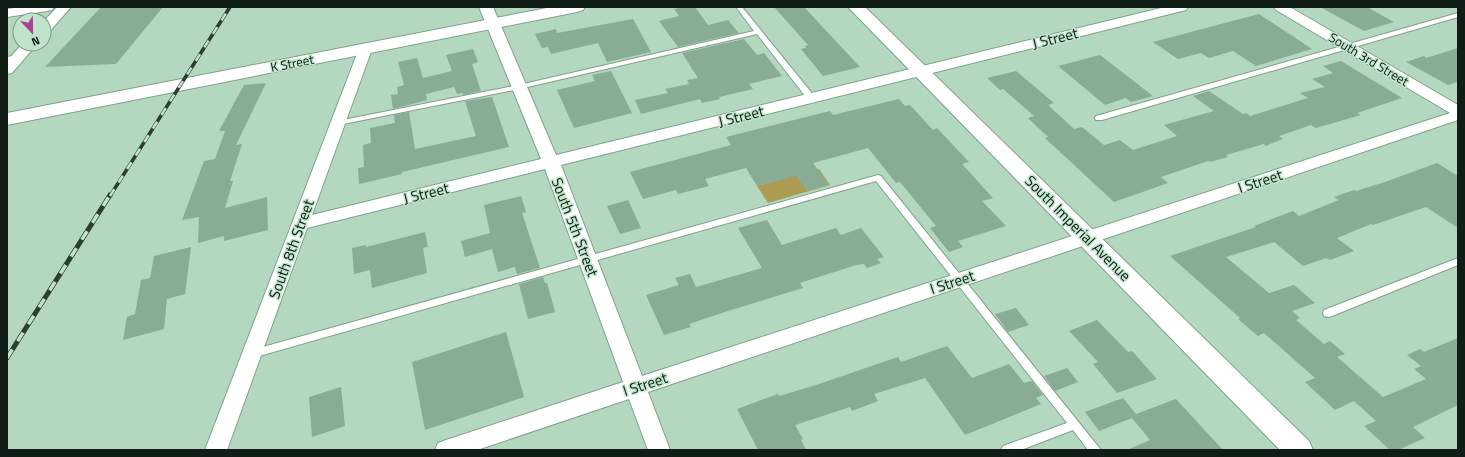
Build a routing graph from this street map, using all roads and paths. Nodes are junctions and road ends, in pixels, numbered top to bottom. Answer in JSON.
{"nodes":[{"id":1,"x":47,"y":7,"type":"edge"},
{"id":2,"x":64,"y":7,"type":"edge"},
{"id":3,"x":486,"y":7,"type":"edge"},
{"id":4,"x":578,"y":7,"type":"edge"},
{"id":5,"x":739,"y":7,"type":"edge"},
{"id":6,"x":856,"y":7,"type":"edge"},
{"id":7,"x":1181,"y":7,"type":"edge"},
{"id":8,"x":1281,"y":7,"type":"edge"},
{"id":9,"x":7,"y":14,"type":"edge"},
{"id":10,"x":1458,"y":16,"type":"edge"},
{"id":11,"x":52,"y":20,"type":"edge"},
{"id":12,"x":492,"y":24,"type":"junction"},
{"id":13,"x":759,"y":32,"type":"junction"},
{"id":14,"x":1348,"y":47,"type":"junction"},
{"id":15,"x":365,"y":49,"type":"junction"},
{"id":16,"x":13,"y":58,"type":"edge"},
{"id":17,"x":7,"y":70,"type":"edge"},
{"id":18,"x":921,"y":72,"type":"junction"},
{"id":19,"x":519,"y":87,"type":"junction"},
{"id":20,"x":812,"y":99,"type":"junction"},
{"id":21,"x":1458,"y":111,"type":"edge"},
{"id":22,"x":1458,"y":115,"type":"edge"},
{"id":23,"x":1099,"y":118,"type":"dead end"},
{"id":24,"x":7,"y":119,"type":"edge"},
{"id":25,"x":338,"y":123,"type":"junction"},
{"id":26,"x":551,"y":162,"type":"junction"},
{"id":27,"x":300,"y":224,"type":"junction"},
{"id":28,"x":1087,"y":238,"type":"junction"},
{"id":29,"x":588,"y":260,"type":"junction"},
{"id":30,"x":1458,"y":261,"type":"edge"},
{"id":31,"x":959,"y":280,"type":"junction"},
{"id":32,"x":1328,"y":312,"type":"dead end"},
{"id":33,"x":252,"y":354,"type":"junction"},
{"id":34,"x":635,"y":388,"type":"junction"},
{"id":35,"x":1074,"y":425,"type":"junction"},
{"id":36,"x":216,"y":450,"type":"edge"},
{"id":37,"x":446,"y":450,"type":"edge"},
{"id":38,"x":659,"y":450,"type":"edge"},
{"id":39,"x":1007,"y":450,"type":"edge"},
{"id":40,"x":1095,"y":450,"type":"edge"},
{"id":41,"x":1299,"y":450,"type":"edge"}],
"edges":[{"from":1,"to":9,"type":"street"},
{"from":2,"to":11,"type":"street"},
{"from":3,"to":12,"type":"street","name":"South 5th Street"},
{"from":4,"to":12,"type":"main road","name":"K Street"},
{"from":5,"to":13,"type":"lane"},
{"from":6,"to":18,"type":"main road","name":"South Imperial Avenue"},
{"from":7,"to":18,"type":"street","name":"J Street"},
{"from":8,"to":14,"type":"street","name":"South 3rd Street"},
{"from":10,"to":14,"type":"lane"},
{"from":12,"to":15,"type":"main road","name":"K Street"},
{"from":12,"to":19,"type":"street","name":"South 5th Street"},
{"from":13,"to":19,"type":"lane"},
{"from":13,"to":20,"type":"lane"},
{"from":14,"to":21,"type":"street","name":"South 3rd Street"},
{"from":14,"to":23,"type":"lane"},
{"from":15,"to":24,"type":"main road","name":"K Street"},
{"from":15,"to":25,"type":"street","name":"South 8th Street"},
{"from":16,"to":17,"type":"street"},
{"from":18,"to":20,"type":"street","name":"J Street"},
{"from":18,"to":28,"type":"main road","name":"South Imperial Avenue"},
{"from":19,"to":25,"type":"lane"},
{"from":19,"to":26,"type":"street","name":"South 5th Street"},
{"from":20,"to":26,"type":"street","name":"J Street"},
{"from":22,"to":28,"type":"street","name":"I Street"},
{"from":25,"to":27,"type":"street","name":"South 8th Street"},
{"from":26,"to":27,"type":"street","name":"J Street"},
{"from":26,"to":29,"type":"street","name":"South 5th Street"},
{"from":27,"to":33,"type":"street","name":"South 8th Street"},
{"from":28,"to":31,"type":"street","name":"I Street"},
{"from":28,"to":41,"type":"main road","name":"South Imperial Avenue"},
{"from":29,"to":31,"type":"lane"},
{"from":29,"to":33,"type":"lane"},
{"from":29,"to":34,"type":"street","name":"South 5th Street"},
{"from":30,"to":32,"type":"lane"},
{"from":31,"to":34,"type":"street","name":"I Street"},
{"from":31,"to":35,"type":"lane"},
{"from":33,"to":36,"type":"street","name":"South 8th Street"},
{"from":34,"to":37,"type":"street","name":"I Street"},
{"from":34,"to":38,"type":"street","name":"South 5th Street"},
{"from":35,"to":39,"type":"lane"},
{"from":35,"to":40,"type":"lane"}]}
